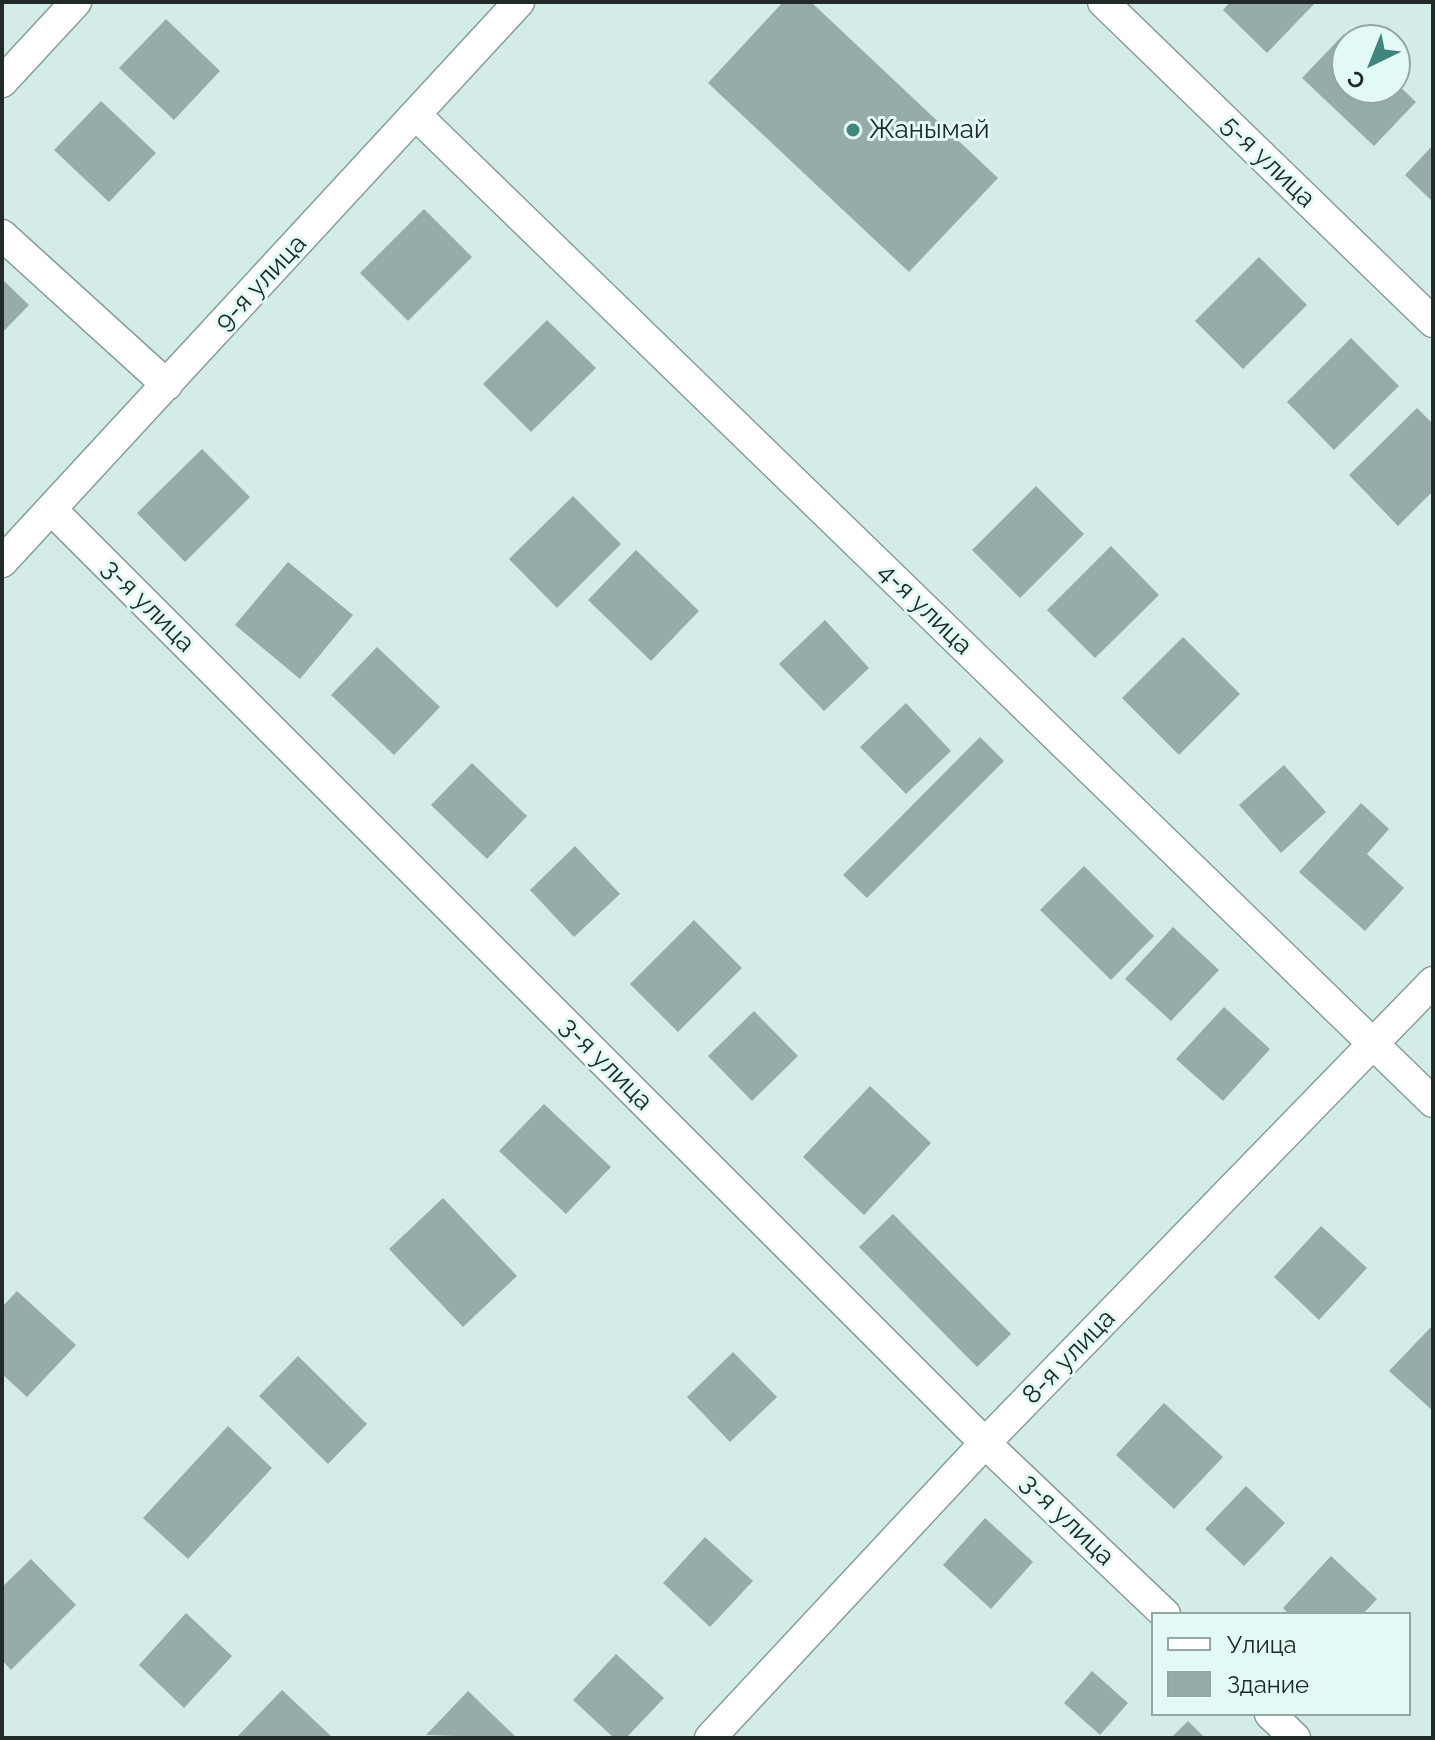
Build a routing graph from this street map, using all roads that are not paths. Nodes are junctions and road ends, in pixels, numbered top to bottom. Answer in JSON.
{"nodes":[{"id":1,"x":76,"y":2,"type":"edge"},
{"id":2,"x":519,"y":2,"type":"edge"},
{"id":3,"x":1103,"y":2,"type":"edge"},
{"id":4,"x":2,"y":82,"type":"edge"},
{"id":5,"x":416,"y":115,"type":"junction"},
{"id":6,"x":2,"y":235,"type":"edge"},
{"id":7,"x":1433,"y":322,"type":"edge"},
{"id":8,"x":167,"y":385,"type":"junction"},
{"id":9,"x":52,"y":510,"type":"junction"},
{"id":10,"x":2,"y":562,"type":"edge"},
{"id":11,"x":1433,"y":982,"type":"edge"},
{"id":12,"x":1373,"y":1044,"type":"junction"},
{"id":13,"x":1433,"y":1102,"type":"edge"},
{"id":14,"x":985,"y":1443,"type":"junction"},
{"id":15,"x":1163,"y":1612,"type":"edge"},
{"id":16,"x":1272,"y":1716,"type":"edge"},
{"id":17,"x":710,"y":1738,"type":"edge"},
{"id":18,"x":1295,"y":1738,"type":"edge"}],
"edges":[{"from":1,"to":4,"type":"street"},
{"from":2,"to":5,"type":"street","name":"9-я улица"},
{"from":3,"to":7,"type":"street","name":"5-я улица"},
{"from":5,"to":8,"type":"street","name":"9-я улица"},
{"from":5,"to":12,"type":"street","name":"4-я улица"},
{"from":6,"to":8,"type":"street"},
{"from":8,"to":9,"type":"street","name":"9-я улица"},
{"from":9,"to":10,"type":"street","name":"9-я улица"},
{"from":9,"to":14,"type":"street","name":"3-я улица"},
{"from":11,"to":12,"type":"street","name":"8-я улица"},
{"from":12,"to":13,"type":"street","name":"4-я улица"},
{"from":12,"to":14,"type":"street","name":"8-я улица"},
{"from":14,"to":15,"type":"street","name":"3-я улица"},
{"from":14,"to":17,"type":"street","name":"8-я улица"},
{"from":16,"to":18,"type":"street"}]}
